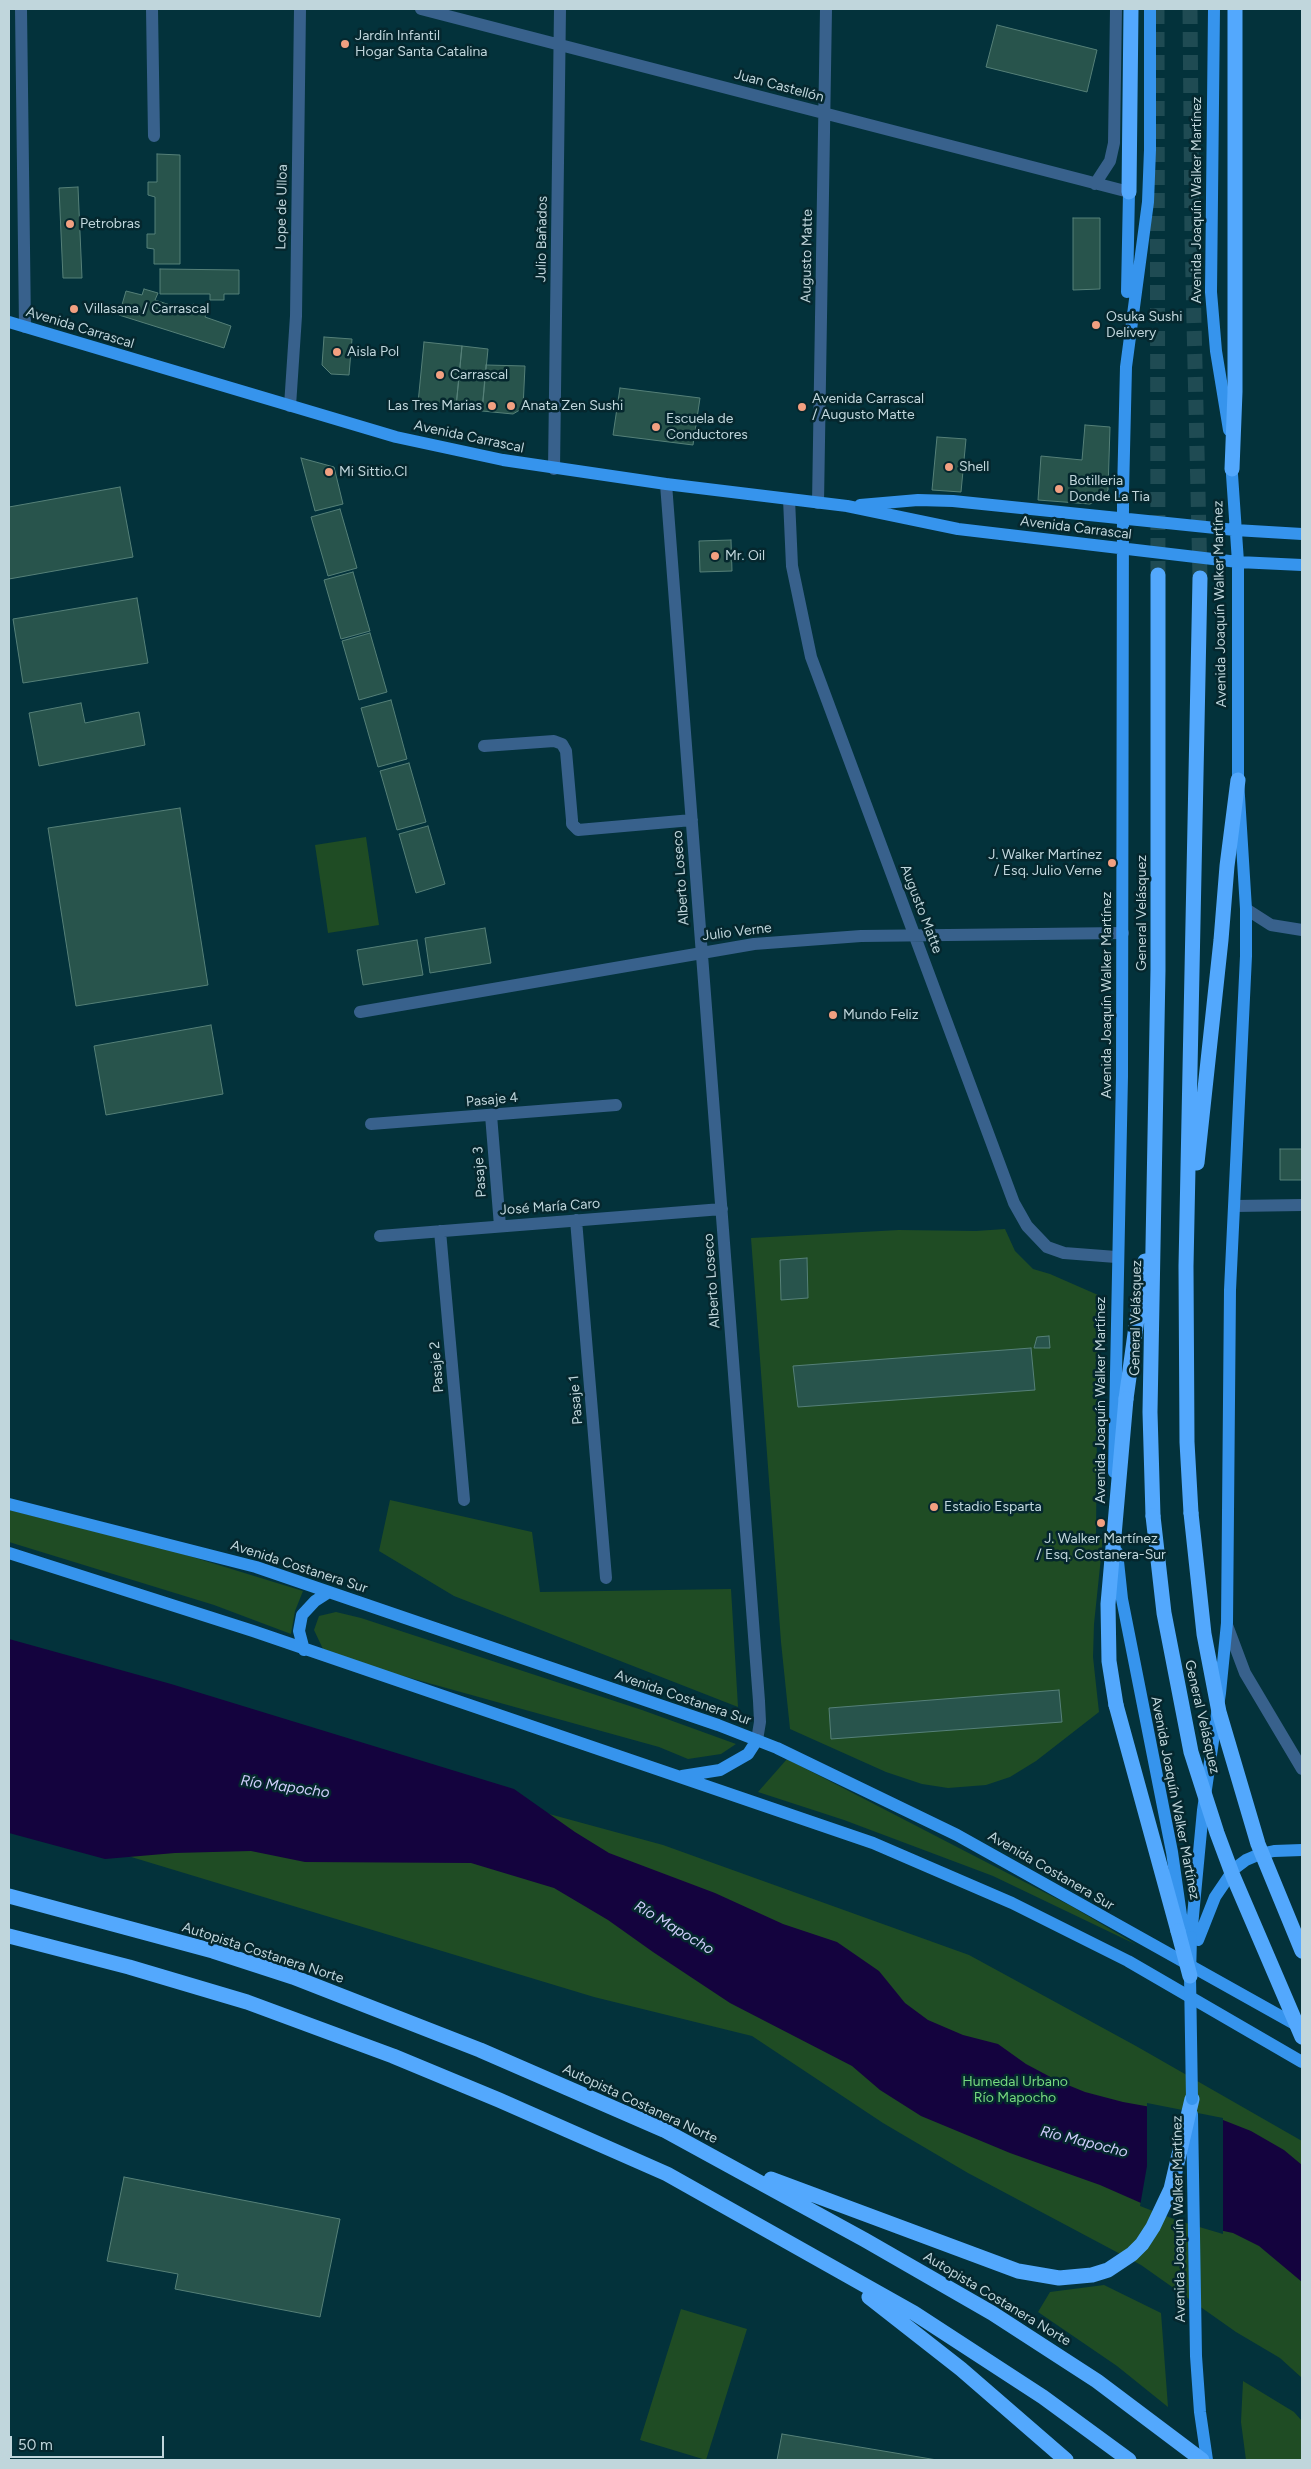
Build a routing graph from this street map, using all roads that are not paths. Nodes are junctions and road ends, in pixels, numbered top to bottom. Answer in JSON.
{"nodes":[{"id":1,"x":21,"y":9,"type":"edge"},
{"id":2,"x":152,"y":9,"type":"edge"},
{"id":3,"x":300,"y":9,"type":"edge"},
{"id":4,"x":421,"y":9,"type":"edge"},
{"id":5,"x":560,"y":9,"type":"edge"},
{"id":6,"x":826,"y":9,"type":"edge"},
{"id":7,"x":1116,"y":9,"type":"edge"},
{"id":8,"x":1131,"y":9,"type":"edge"},
{"id":9,"x":1150,"y":9,"type":"edge"},
{"id":10,"x":1214,"y":9,"type":"edge"},
{"id":11,"x":1236,"y":10,"type":"dead end"},
{"id":12,"x":559,"y":45,"type":"junction"},
{"id":13,"x":825,"y":114,"type":"junction"},
{"id":14,"x":154,"y":136,"type":"dead end"},
{"id":15,"x":1095,"y":184,"type":"junction"},
{"id":16,"x":1129,"y":192,"type":"junction"},
{"id":17,"x":9,"y":322,"type":"edge"},
{"id":18,"x":25,"y":327,"type":"junction"},
{"id":19,"x":1126,"y":366,"type":"junction"},
{"id":20,"x":290,"y":406,"type":"junction"},
{"id":21,"x":1232,"y":468,"type":"junction"},
{"id":22,"x":554,"y":469,"type":"junction"},
{"id":23,"x":666,"y":484,"type":"junction"},
{"id":24,"x":789,"y":499,"type":"junction"},
{"id":25,"x":818,"y":503,"type":"junction"},
{"id":26,"x":847,"y":506,"type":"junction"},
{"id":27,"x":1124,"y":520,"type":"junction"},
{"id":28,"x":1235,"y":530,"type":"junction"},
{"id":29,"x":1302,"y":534,"type":"edge"},
{"id":30,"x":1124,"y":550,"type":"junction"},
{"id":31,"x":1238,"y":562,"type":"junction"},
{"id":32,"x":1302,"y":565,"type":"edge"},
{"id":33,"x":1158,"y":575,"type":"tunnel mouth"},
{"id":34,"x":1200,"y":578,"type":"tunnel mouth"},
{"id":35,"x":484,"y":746,"type":"dead end"},
{"id":36,"x":1238,"y":780,"type":"junction"},
{"id":37,"x":692,"y":820,"type":"junction"},
{"id":38,"x":1246,"y":909,"type":"junction"},
{"id":39,"x":1302,"y":930,"type":"edge"},
{"id":40,"x":1123,"y":932,"type":"junction"},
{"id":41,"x":916,"y":935,"type":"junction"},
{"id":42,"x":702,"y":952,"type":"junction"},
{"id":43,"x":360,"y":1012,"type":"dead end"},
{"id":44,"x":616,"y":1105,"type":"dead end"},
{"id":45,"x":491,"y":1115,"type":"junction"},
{"id":46,"x":371,"y":1124,"type":"dead end"},
{"id":47,"x":1155,"y":1185,"type":"junction"},
{"id":48,"x":1302,"y":1205,"type":"edge"},
{"id":49,"x":1235,"y":1206,"type":"junction"},
{"id":50,"x":722,"y":1209,"type":"junction"},
{"id":51,"x":576,"y":1220,"type":"junction"},
{"id":52,"x":500,"y":1226,"type":"junction"},
{"id":53,"x":440,"y":1231,"type":"junction"},
{"id":54,"x":380,"y":1236,"type":"dead end"},
{"id":55,"x":1116,"y":1257,"type":"junction"},
{"id":56,"x":1186,"y":1266,"type":"junction"},
{"id":57,"x":464,"y":1500,"type":"dead end"},
{"id":58,"x":9,"y":1504,"type":"edge"},
{"id":59,"x":9,"y":1553,"type":"edge"},
{"id":60,"x":606,"y":1578,"type":"dead end"},
{"id":61,"x":329,"y":1592,"type":"junction"},
{"id":62,"x":1227,"y":1623,"type":"junction"},
{"id":63,"x":304,"y":1650,"type":"junction"},
{"id":64,"x":757,"y":1740,"type":"junction"},
{"id":65,"x":1302,"y":1769,"type":"edge"},
{"id":66,"x":677,"y":1777,"type":"junction"},
{"id":67,"x":1302,"y":1850,"type":"edge"},
{"id":68,"x":9,"y":1896,"type":"edge"},
{"id":69,"x":9,"y":1936,"type":"edge"},
{"id":70,"x":1188,"y":1936,"type":"junction"},
{"id":71,"x":1302,"y":1951,"type":"edge"},
{"id":72,"x":1190,"y":1976,"type":"junction"},
{"id":73,"x":1302,"y":2028,"type":"edge"},
{"id":74,"x":1302,"y":2037,"type":"edge"},
{"id":75,"x":1302,"y":2062,"type":"edge"},
{"id":76,"x":1192,"y":2099,"type":"junction"},
{"id":77,"x":720,"y":2159,"type":"junction"},
{"id":78,"x":807,"y":2251,"type":"junction"},
{"id":79,"x":1066,"y":2460,"type":"edge"},
{"id":80,"x":1129,"y":2460,"type":"edge"},
{"id":81,"x":1202,"y":2460,"type":"edge"},
{"id":82,"x":1207,"y":2460,"type":"edge"}],
"edges":[{"from":1,"to":18,"type":"street"},
{"from":2,"to":14,"type":"street"},
{"from":3,"to":20,"type":"street","name":"Lope de Ulloa"},
{"from":4,"to":12,"type":"street","name":"Juan Castellón"},
{"from":5,"to":12,"type":"street","name":"Julio Bañados"},
{"from":6,"to":13,"type":"street","name":"Augusto Matte"},
{"from":7,"to":15,"type":"street"},
{"from":8,"to":16,"type":"highway"},
{"from":9,"to":19,"type":"main road","name":"Avenida Joaquín Walker Martínez"},
{"from":10,"to":21,"type":"main road","name":"Avenida Joaquín Walker Martínez"},
{"from":11,"to":21,"type":"highway"},
{"from":12,"to":13,"type":"street","name":"Juan Castellón"},
{"from":12,"to":22,"type":"street","name":"Julio Bañados"},
{"from":13,"to":15,"type":"street","name":"Juan Castellón"},
{"from":13,"to":25,"type":"street","name":"Augusto Matte"},
{"from":15,"to":16,"type":"street","name":"Juan Castellón"},
{"from":16,"to":19,"type":"main road"},
{"from":17,"to":18,"type":"main road","name":"Avenida Carrascal"},
{"from":18,"to":20,"type":"main road","name":"Avenida Carrascal"},
{"from":19,"to":27,"type":"main road","name":"Avenida Joaquín Walker Martínez"},
{"from":20,"to":22,"type":"main road","name":"Avenida Carrascal"},
{"from":21,"to":28,"type":"main road","name":"Avenida Joaquín Walker Martínez"},
{"from":22,"to":23,"type":"main road","name":"Avenida Carrascal"},
{"from":23,"to":24,"type":"main road","name":"Avenida Carrascal"},
{"from":23,"to":37,"type":"street","name":"Alberto Loseco"},
{"from":24,"to":25,"type":"main road","name":"Avenida Carrascal"},
{"from":24,"to":41,"type":"street","name":"Augusto Matte"},
{"from":25,"to":26,"type":"main road","name":"Avenida Carrascal"},
{"from":26,"to":27,"type":"main road","name":"Avenida Carrascal"},
{"from":26,"to":30,"type":"main road","name":"Avenida Carrascal"},
{"from":27,"to":28,"type":"main road","name":"Avenida Carrascal"},
{"from":27,"to":30,"type":"main road","name":"Avenida Joaquín Walker Martínez"},
{"from":28,"to":29,"type":"main road","name":"Avenida Carrascal"},
{"from":28,"to":31,"type":"main road","name":"Avenida Joaquín Walker Martínez"},
{"from":30,"to":31,"type":"main road","name":"Avenida Carrascal"},
{"from":30,"to":40,"type":"main road","name":"Avenida Joaquín Walker Martínez"},
{"from":31,"to":32,"type":"main road","name":"Avenida Carrascal"},
{"from":31,"to":36,"type":"main road","name":"Avenida Joaquín Walker Martínez"},
{"from":33,"to":47,"type":"highway","name":"General Velásquez"},
{"from":34,"to":56,"type":"highway","name":"General Velásquez"},
{"from":35,"to":37,"type":"street","name":"Alberto Loseco"},
{"from":36,"to":38,"type":"main road","name":"Avenida Joaquín Walker Martínez"},
{"from":36,"to":56,"type":"highway"},
{"from":37,"to":42,"type":"street","name":"Alberto Loseco"},
{"from":38,"to":39,"type":"street"},
{"from":38,"to":49,"type":"main road","name":"Avenida Joaquín Walker Martínez"},
{"from":40,"to":41,"type":"street","name":"Julio Verne"},
{"from":40,"to":55,"type":"main road","name":"Avenida Joaquín Walker Martínez"},
{"from":41,"to":42,"type":"street","name":"Julio Verne"},
{"from":41,"to":55,"type":"street","name":"Augusto Matte"},
{"from":42,"to":43,"type":"street","name":"Julio Verne"},
{"from":42,"to":50,"type":"street","name":"Alberto Loseco"},
{"from":44,"to":45,"type":"street","name":"Pasaje 4"},
{"from":45,"to":46,"type":"street","name":"Pasaje 4"},
{"from":45,"to":52,"type":"street","name":"Pasaje 3"},
{"from":47,"to":70,"type":"highway","bridge":true},
{"from":47,"to":74,"type":"highway","name":"General Velásquez","bridge":true},
{"from":48,"to":49,"type":"street"},
{"from":49,"to":62,"type":"main road","name":"Avenida Joaquín Walker Martínez"},
{"from":50,"to":51,"type":"street","name":"José María Caro"},
{"from":50,"to":64,"type":"street","name":"Alberto Loseco"},
{"from":51,"to":52,"type":"street","name":"José María Caro"},
{"from":51,"to":60,"type":"street","name":"Pasaje 1"},
{"from":52,"to":53,"type":"street","name":"José María Caro"},
{"from":53,"to":54,"type":"street","name":"José María Caro"},
{"from":53,"to":57,"type":"street","name":"Pasaje 2"},
{"from":55,"to":70,"type":"main road","name":"Avenida Joaquín Walker Martínez"},
{"from":56,"to":71,"type":"highway","name":"General Velásquez","bridge":true},
{"from":58,"to":61,"type":"main road","name":"Avenida Costanera Sur"},
{"from":59,"to":63,"type":"main road"},
{"from":61,"to":63,"type":"main road"},
{"from":61,"to":64,"type":"main road","name":"Avenida Costanera Sur"},
{"from":62,"to":65,"type":"street"},
{"from":62,"to":70,"type":"main road","name":"Avenida Joaquín Walker Martínez"},
{"from":63,"to":66,"type":"main road"},
{"from":64,"to":66,"type":"main road"},
{"from":64,"to":73,"type":"main road","name":"Avenida Costanera Sur"},
{"from":66,"to":75,"type":"main road"},
{"from":67,"to":70,"type":"main road"},
{"from":68,"to":77,"type":"highway","name":"Autopista Costanera Norte"},
{"from":69,"to":78,"type":"highway"},
{"from":70,"to":72,"type":"highway","bridge":true},
{"from":70,"to":72,"type":"main road","name":"Avenida Joaquín Walker Martínez","bridge":true},
{"from":72,"to":76,"type":"main road","name":"Avenida Joaquín Walker Martínez","bridge":true},
{"from":76,"to":77,"type":"highway"},
{"from":76,"to":82,"type":"main road","name":"Avenida Joaquín Walker Martínez"},
{"from":77,"to":81,"type":"highway","name":"Autopista Costanera Norte"},
{"from":78,"to":79,"type":"highway"},
{"from":78,"to":80,"type":"highway"}]}
